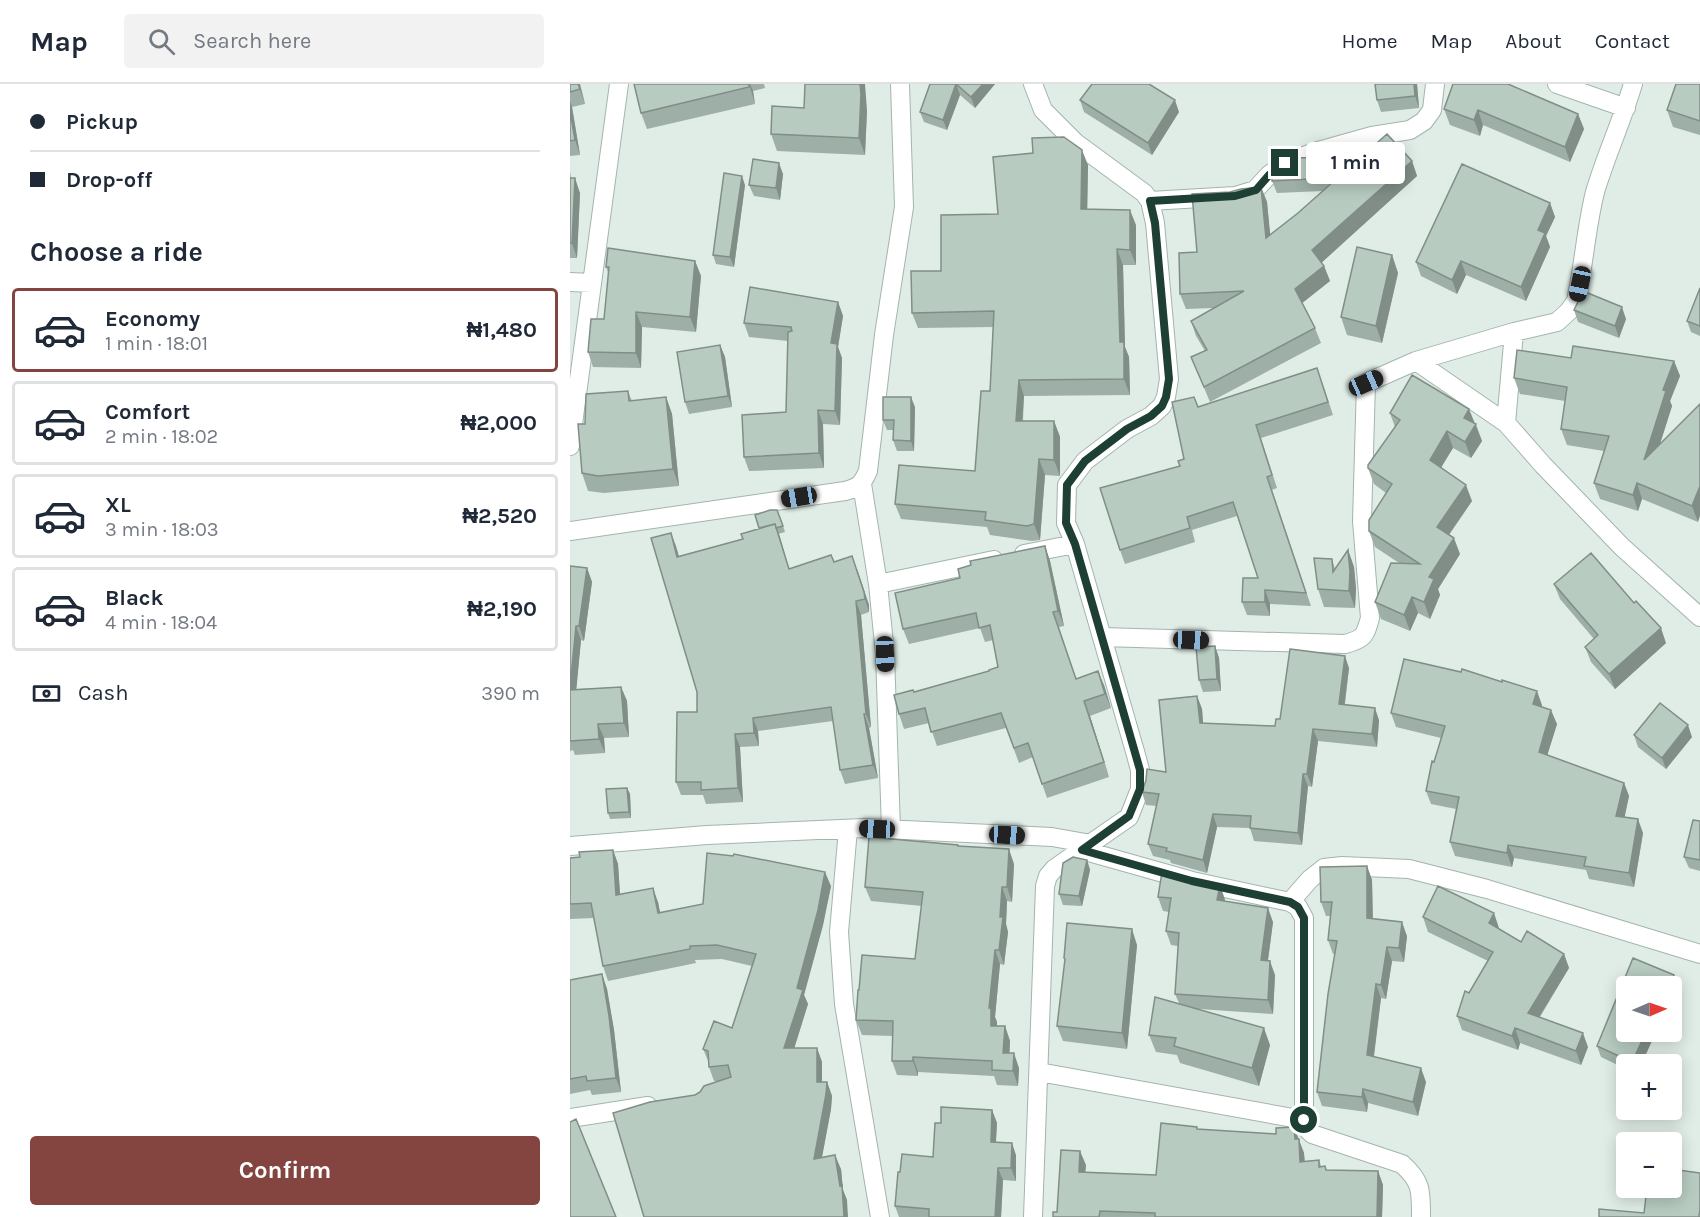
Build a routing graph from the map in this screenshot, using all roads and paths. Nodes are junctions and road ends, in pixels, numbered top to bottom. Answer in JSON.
{"nodes":[{"id":1,"x":619,"y":84,"type":"edge"},
{"id":2,"x":900,"y":84,"type":"edge"},
{"id":3,"x":1033,"y":84,"type":"edge"},
{"id":4,"x":1436,"y":84,"type":"edge"},
{"id":5,"x":1557,"y":84,"type":"edge"},
{"id":6,"x":1633,"y":84,"type":"edge"},
{"id":7,"x":1626,"y":108,"type":"junction"},
{"id":8,"x":1150,"y":201,"type":"junction"},
{"id":9,"x":570,"y":282,"type":"edge"},
{"id":10,"x":592,"y":283,"type":"junction"},
{"id":11,"x":1514,"y":332,"type":"junction"},
{"id":12,"x":1416,"y":361,"type":"junction"},
{"id":13,"x":1506,"y":423,"type":"junction"},
{"id":14,"x":570,"y":446,"type":"edge"},
{"id":15,"x":862,"y":484,"type":"junction"},
{"id":16,"x":570,"y":531,"type":"edge"},
{"id":17,"x":1075,"y":544,"type":"junction"},
{"id":18,"x":878,"y":584,"type":"junction"},
{"id":19,"x":1700,"y":617,"type":"edge"},
{"id":20,"x":1102,"y":637,"type":"junction"},
{"id":21,"x":848,"y":829,"type":"junction"},
{"id":22,"x":891,"y":829,"type":"junction"},
{"id":23,"x":570,"y":846,"type":"edge"},
{"id":24,"x":1087,"y":847,"type":"junction"},
{"id":25,"x":1290,"y":902,"type":"junction"},
{"id":26,"x":1700,"y":954,"type":"edge"},
{"id":27,"x":1039,"y":1072,"type":"junction"},
{"id":28,"x":663,"y":1103,"type":"edge"},
{"id":29,"x":570,"y":1118,"type":"edge"},
{"id":30,"x":1304,"y":1120,"type":"junction"},
{"id":31,"x":880,"y":1217,"type":"edge"},
{"id":32,"x":1033,"y":1217,"type":"edge"},
{"id":33,"x":1421,"y":1217,"type":"edge"}],
"edges":[{"from":1,"to":10,"type":"street"},
{"from":2,"to":15,"type":"street"},
{"from":3,"to":8,"type":"street"},
{"from":4,"to":8,"type":"street"},
{"from":5,"to":7,"type":"street"},
{"from":6,"to":7,"type":"street"},
{"from":7,"to":11,"type":"street"},
{"from":8,"to":17,"type":"street"},
{"from":9,"to":10,"type":"street"},
{"from":10,"to":14,"type":"street"},
{"from":11,"to":12,"type":"street"},
{"from":11,"to":13,"type":"street"},
{"from":12,"to":13,"type":"street"},
{"from":12,"to":20,"type":"street"},
{"from":13,"to":19,"type":"street"},
{"from":15,"to":16,"type":"street"},
{"from":15,"to":18,"type":"street"},
{"from":17,"to":18,"type":"street"},
{"from":17,"to":20,"type":"street"},
{"from":18,"to":22,"type":"street"},
{"from":20,"to":24,"type":"street"},
{"from":21,"to":22,"type":"street"},
{"from":21,"to":23,"type":"street"},
{"from":21,"to":31,"type":"street"},
{"from":22,"to":24,"type":"street"},
{"from":24,"to":25,"type":"street"},
{"from":24,"to":27,"type":"street"},
{"from":25,"to":26,"type":"street"},
{"from":25,"to":30,"type":"street"},
{"from":27,"to":30,"type":"street"},
{"from":27,"to":32,"type":"street"},
{"from":28,"to":29,"type":"street"},
{"from":30,"to":33,"type":"street"}]}
